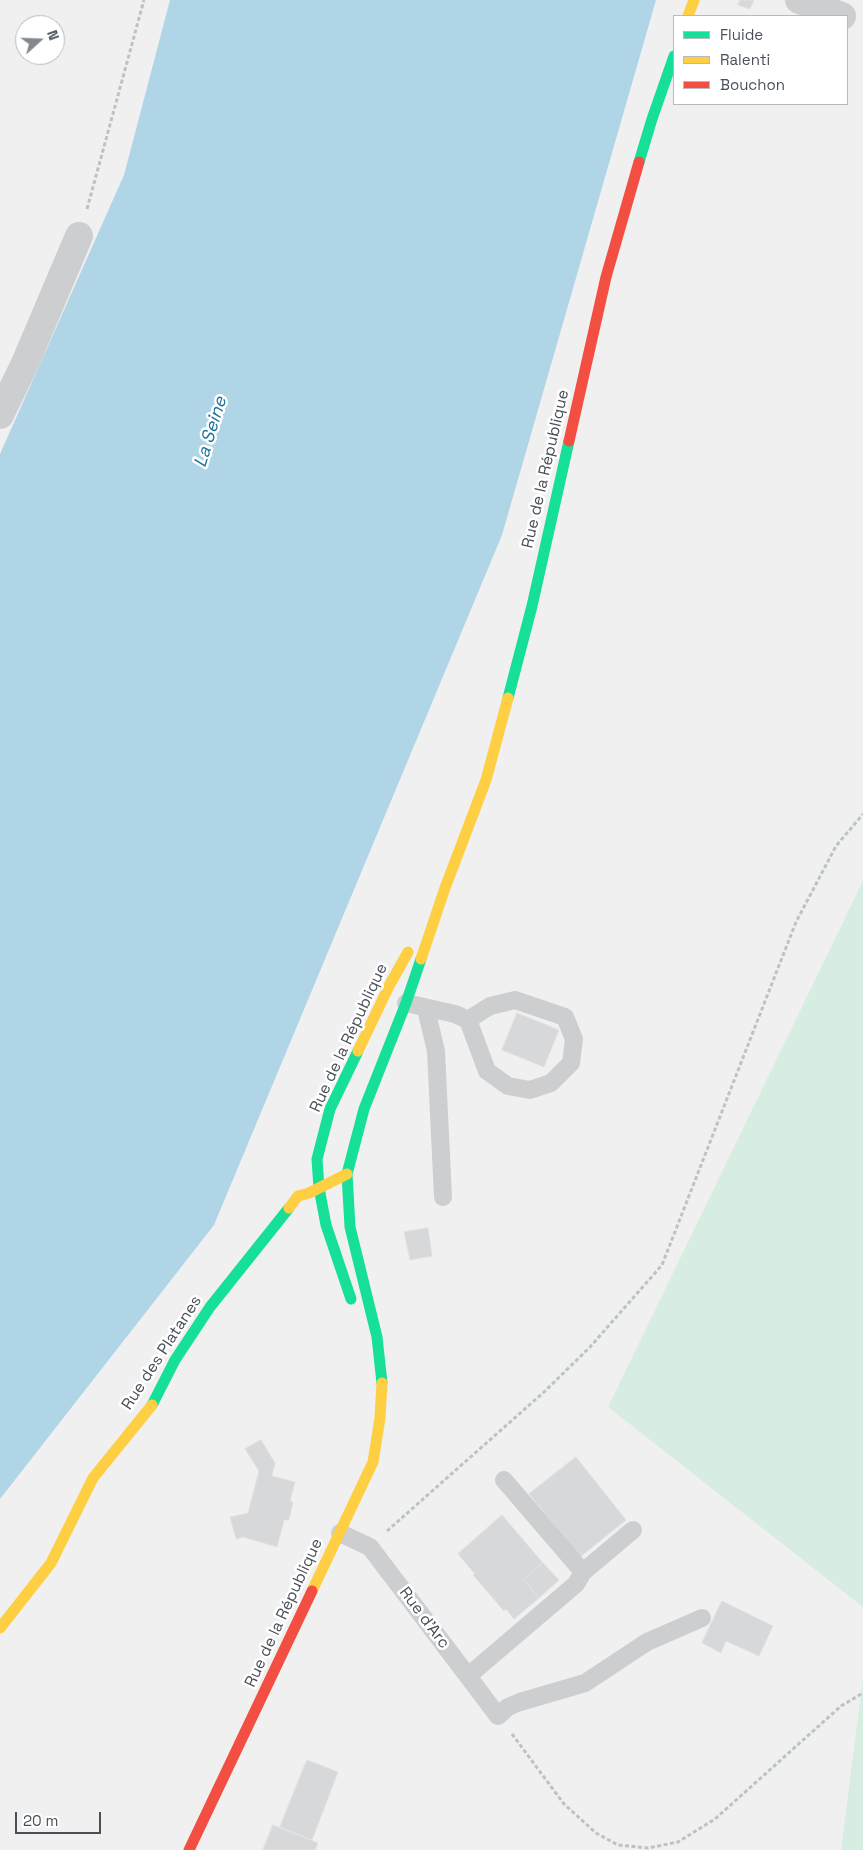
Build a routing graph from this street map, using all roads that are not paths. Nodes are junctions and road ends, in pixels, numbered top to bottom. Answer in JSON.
{"nodes":[{"id":1,"x":694,"y":0,"type":"edge"},
{"id":2,"x":800,"y":0,"type":"edge"},
{"id":3,"x":688,"y":15,"type":"edge"},
{"id":4,"x":839,"y":15,"type":"edge"},
{"id":5,"x":848,"y":18,"type":"edge"},
{"id":6,"x":863,"y":24,"type":"edge"},
{"id":7,"x":673,"y":59,"type":"edge"},
{"id":8,"x":79,"y":236,"type":"road end"},
{"id":9,"x":0,"y":415,"type":"edge"},
{"id":10,"x":445,"y":888,"type":"junction"},
{"id":11,"x":406,"y":1003,"type":"junction"},
{"id":12,"x":426,"y":1008,"type":"junction"},
{"id":13,"x":468,"y":1020,"type":"junction"},
{"id":14,"x":347,"y":1174,"type":"junction"},
{"id":15,"x":319,"y":1188,"type":"junction"},
{"id":16,"x":442,"y":1197,"type":"dead end"},
{"id":17,"x":354,"y":1307,"type":"dead end"},
{"id":18,"x":365,"y":1335,"type":"dead end"},
{"id":19,"x":382,"y":1382,"type":"junction"},
{"id":20,"x":504,"y":1480,"type":"dead end"},
{"id":21,"x":632,"y":1530,"type":"dead end"},
{"id":22,"x":340,"y":1533,"type":"junction"},
{"id":23,"x":583,"y":1572,"type":"junction"},
{"id":24,"x":702,"y":1618,"type":"dead end"},
{"id":25,"x":0,"y":1628,"type":"edge"},
{"id":26,"x":468,"y":1676,"type":"junction"},
{"id":27,"x":190,"y":1850,"type":"edge"}],
"edges":[{"from":1,"to":3,"type":"main road"},
{"from":2,"to":4,"type":"street"},
{"from":5,"to":6,"type":"street"},
{"from":7,"to":10,"type":"main road","name":"Rue de la République"},
{"from":8,"to":9,"type":"street"},
{"from":10,"to":11,"type":"main road","name":"Rue de la République"},
{"from":10,"to":15,"type":"main road","name":"Rue de la République"},
{"from":11,"to":12,"type":"lane"},
{"from":11,"to":14,"type":"main road","name":"Rue de la République"},
{"from":12,"to":13,"type":"lane"},
{"from":12,"to":16,"type":"lane"},
{"from":13,"to":13,"type":"lane"},
{"from":14,"to":15,"type":"main road","name":"Rue des Platanes"},
{"from":14,"to":19,"type":"main road","name":"Rue de la République"},
{"from":15,"to":17,"type":"main road","name":"Rue de la République"},
{"from":15,"to":25,"type":"main road","name":"Rue des Platanes"},
{"from":18,"to":19,"type":"main road","name":"Rue de la République"},
{"from":19,"to":22,"type":"main road","name":"Rue de la République"},
{"from":20,"to":23,"type":"lane"},
{"from":21,"to":23,"type":"lane"},
{"from":22,"to":26,"type":"lane","name":"Rue d’Arc"},
{"from":22,"to":27,"type":"main road","name":"Rue de la République"},
{"from":23,"to":26,"type":"lane"},
{"from":24,"to":26,"type":"lane","name":"Rue d’Arc"}]}
